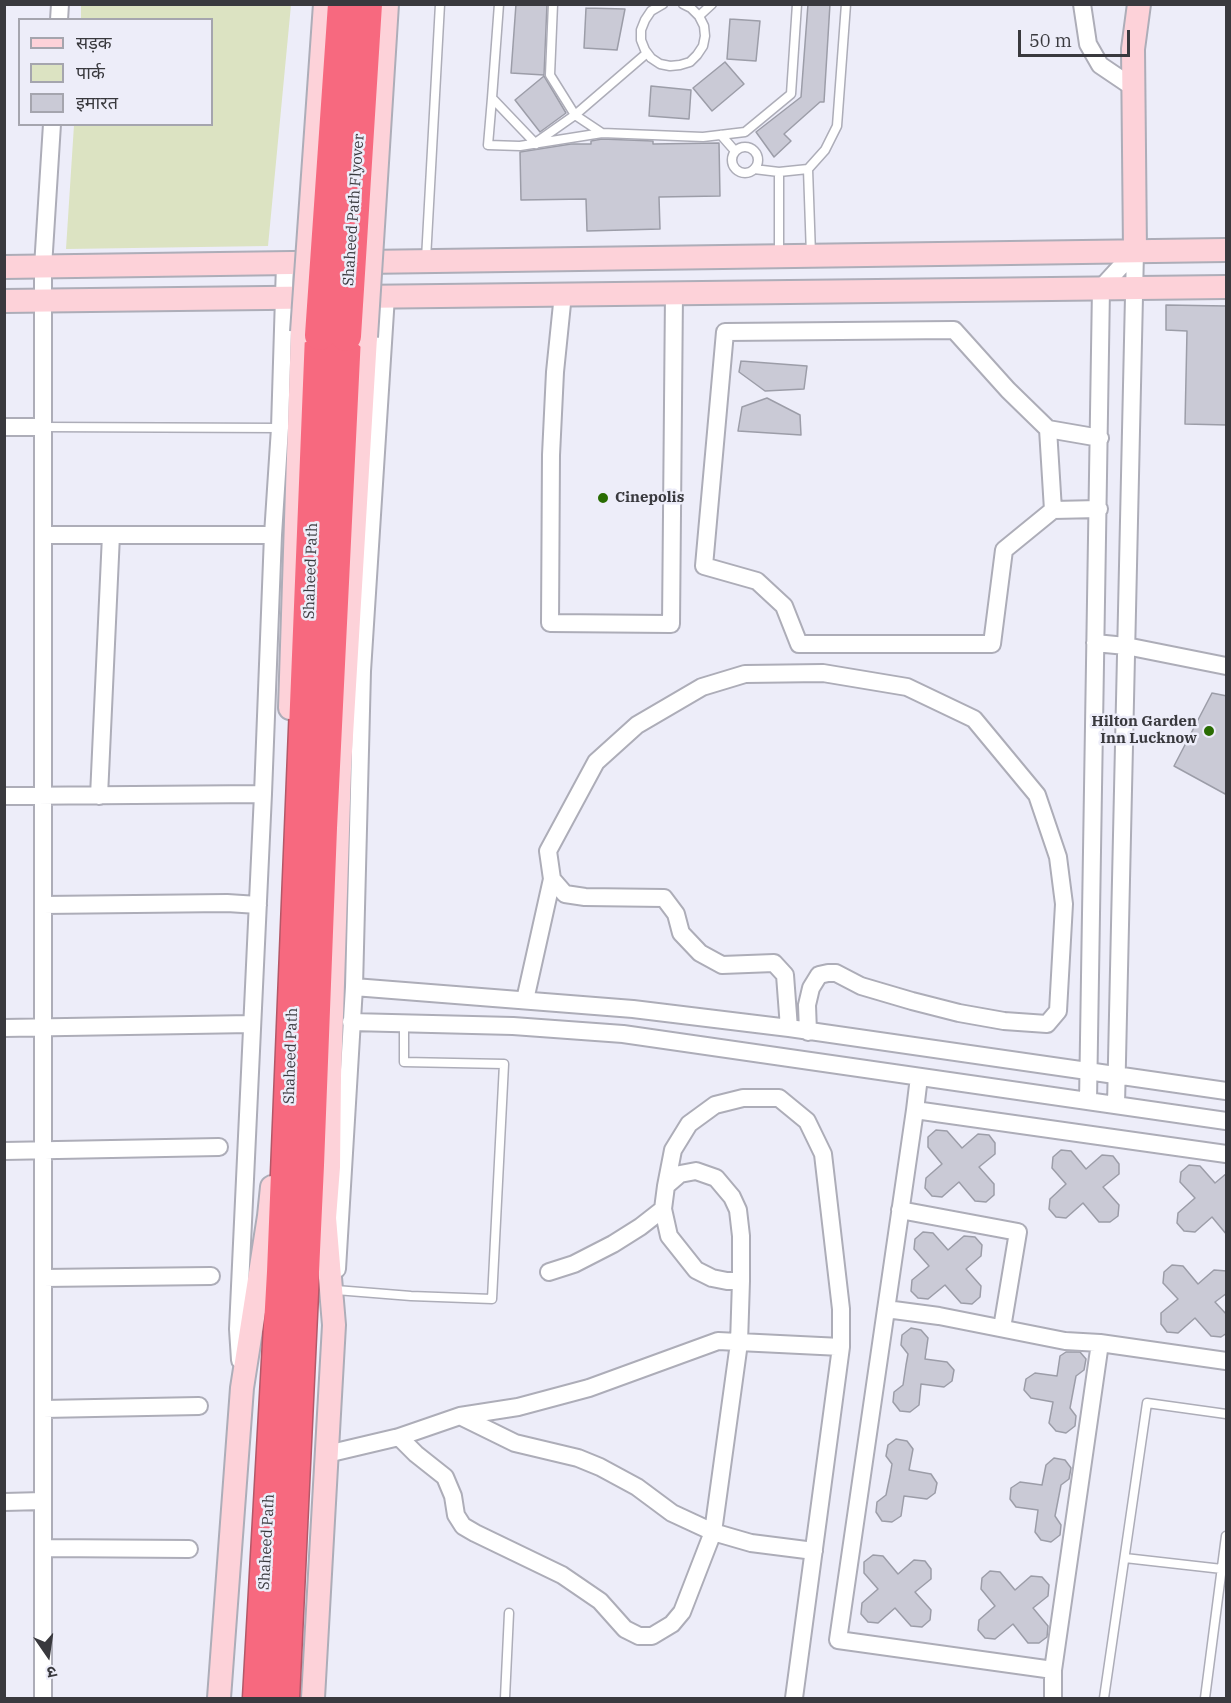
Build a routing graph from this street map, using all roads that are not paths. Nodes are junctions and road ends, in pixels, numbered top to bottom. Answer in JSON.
{"nodes":[{"id":1,"x":325,"y":4,"type":"edge"},
{"id":2,"x":343,"y":4,"type":"edge"},
{"id":3,"x":367,"y":4,"type":"edge"},
{"id":4,"x":387,"y":4,"type":"edge"},
{"id":5,"x":440,"y":4,"type":"edge"},
{"id":6,"x":499,"y":4,"type":"edge"},
{"id":7,"x":553,"y":4,"type":"edge"},
{"id":8,"x":663,"y":4,"type":"edge"},
{"id":9,"x":683,"y":4,"type":"edge"},
{"id":10,"x":712,"y":4,"type":"edge"},
{"id":11,"x":797,"y":4,"type":"edge"},
{"id":12,"x":846,"y":4,"type":"edge"},
{"id":13,"x":1082,"y":4,"type":"edge"},
{"id":14,"x":1139,"y":4,"type":"edge"},
{"id":15,"x":699,"y":16,"type":"junction"},
{"id":16,"x":647,"y":53,"type":"junction"},
{"id":17,"x":1134,"y":88,"type":"junction"},
{"id":18,"x":492,"y":98,"type":"junction"},
{"id":19,"x":575,"y":115,"type":"junction"},
{"id":20,"x":52,"y":126,"type":"edge"},
{"id":21,"x":602,"y":133,"type":"junction"},
{"id":22,"x":722,"y":135,"type":"junction"},
{"id":23,"x":536,"y":144,"type":"junction"},
{"id":24,"x":735,"y":152,"type":"junction"},
{"id":25,"x":754,"y":169,"type":"junction"},
{"id":26,"x":808,"y":169,"type":"junction"},
{"id":27,"x":779,"y":172,"type":"junction"},
{"id":28,"x":1227,"y":250,"type":"edge"},
{"id":29,"x":1135,"y":251,"type":"junction"},
{"id":30,"x":812,"y":255,"type":"junction"},
{"id":31,"x":778,"y":256,"type":"junction"},
{"id":32,"x":608,"y":259,"type":"junction"},
{"id":33,"x":426,"y":262,"type":"junction"},
{"id":34,"x":285,"y":264,"type":"junction"},
{"id":35,"x":4,"y":267,"type":"edge"},
{"id":36,"x":43,"y":267,"type":"junction"},
{"id":37,"x":1227,"y":287,"type":"edge"},
{"id":38,"x":1101,"y":288,"type":"junction"},
{"id":39,"x":1134,"y":288,"type":"junction"},
{"id":40,"x":674,"y":293,"type":"junction"},
{"id":41,"x":563,"y":294,"type":"junction"},
{"id":42,"x":608,"y":294,"type":"junction"},
{"id":43,"x":386,"y":296,"type":"junction"},
{"id":44,"x":284,"y":297,"type":"junction"},
{"id":45,"x":43,"y":300,"type":"junction"},
{"id":46,"x":4,"y":301,"type":"edge"},
{"id":47,"x":333,"y":335,"type":"junction"},
{"id":48,"x":329,"y":414,"type":"junction"},
{"id":49,"x":4,"y":427,"type":"edge"},
{"id":50,"x":43,"y":427,"type":"junction"},
{"id":51,"x":280,"y":428,"type":"junction"},
{"id":52,"x":1048,"y":429,"type":"junction"},
{"id":53,"x":1100,"y":438,"type":"junction"},
{"id":54,"x":1099,"y":509,"type":"junction"},
{"id":55,"x":1053,"y":510,"type":"junction"},
{"id":56,"x":43,"y":535,"type":"junction"},
{"id":57,"x":111,"y":535,"type":"junction"},
{"id":58,"x":273,"y":535,"type":"junction"},
{"id":59,"x":1095,"y":643,"type":"junction"},
{"id":60,"x":1126,"y":646,"type":"junction"},
{"id":61,"x":1227,"y":666,"type":"edge"},
{"id":62,"x":263,"y":794,"type":"junction"},
{"id":63,"x":4,"y":796,"type":"edge"},
{"id":64,"x":43,"y":796,"type":"junction"},
{"id":65,"x":99,"y":796,"type":"junction"},
{"id":66,"x":552,"y":879,"type":"junction"},
{"id":67,"x":43,"y":905,"type":"junction"},
{"id":68,"x":258,"y":905,"type":"junction"},
{"id":69,"x":354,"y":987,"type":"junction"},
{"id":70,"x":525,"y":1000,"type":"junction"},
{"id":71,"x":351,"y":1022,"type":"junction"},
{"id":72,"x":404,"y":1023,"type":"junction"},
{"id":73,"x":252,"y":1024,"type":"junction"},
{"id":74,"x":43,"y":1027,"type":"junction"},
{"id":75,"x":4,"y":1028,"type":"edge"},
{"id":76,"x":789,"y":1028,"type":"junction"},
{"id":77,"x":808,"y":1032,"type":"junction"},
{"id":78,"x":284,"y":1071,"type":"junction"},
{"id":79,"x":1089,"y":1071,"type":"junction"},
{"id":80,"x":1116,"y":1075,"type":"junction"},
{"id":81,"x":919,"y":1077,"type":"junction"},
{"id":82,"x":1227,"y":1091,"type":"edge"},
{"id":83,"x":1088,"y":1101,"type":"junction"},
{"id":84,"x":1116,"y":1105,"type":"junction"},
{"id":85,"x":915,"y":1110,"type":"junction"},
{"id":86,"x":1227,"y":1121,"type":"edge"},
{"id":87,"x":219,"y":1147,"type":"dead end"},
{"id":88,"x":43,"y":1150,"type":"junction"},
{"id":89,"x":4,"y":1151,"type":"edge"},
{"id":90,"x":1227,"y":1154,"type":"edge"},
{"id":91,"x":319,"y":1166,"type":"junction"},
{"id":92,"x":666,"y":1186,"type":"junction"},
{"id":93,"x":243,"y":1206,"type":"junction"},
{"id":94,"x":270,"y":1206,"type":"junction"},
{"id":95,"x":663,"y":1209,"type":"junction"},
{"id":96,"x":900,"y":1210,"type":"junction"},
{"id":97,"x":549,"y":1272,"type":"dead end"},
{"id":98,"x":211,"y":1276,"type":"dead end"},
{"id":99,"x":43,"y":1278,"type":"junction"},
{"id":100,"x":741,"y":1281,"type":"junction"},
{"id":101,"x":336,"y":1290,"type":"junction"},
{"id":102,"x":886,"y":1309,"type":"junction"},
{"id":103,"x":334,"y":1325,"type":"junction"},
{"id":104,"x":1002,"y":1328,"type":"junction"},
{"id":105,"x":739,"y":1343,"type":"junction"},
{"id":106,"x":1100,"y":1343,"type":"junction"},
{"id":107,"x":841,"y":1347,"type":"junction"},
{"id":108,"x":1227,"y":1361,"type":"edge"},
{"id":109,"x":242,"y":1388,"type":"junction"},
{"id":110,"x":199,"y":1406,"type":"dead end"},
{"id":111,"x":43,"y":1409,"type":"junction"},
{"id":112,"x":1227,"y":1414,"type":"edge"},
{"id":113,"x":460,"y":1416,"type":"junction"},
{"id":114,"x":399,"y":1437,"type":"junction"},
{"id":115,"x":327,"y":1454,"type":"junction"},
{"id":116,"x":4,"y":1502,"type":"edge"},
{"id":117,"x":43,"y":1502,"type":"junction"},
{"id":118,"x":713,"y":1532,"type":"junction"},
{"id":119,"x":1227,"y":1536,"type":"edge"},
{"id":120,"x":43,"y":1548,"type":"junction"},
{"id":121,"x":189,"y":1549,"type":"dead end"},
{"id":122,"x":814,"y":1551,"type":"junction"},
{"id":123,"x":1125,"y":1558,"type":"junction"},
{"id":124,"x":1222,"y":1569,"type":"junction"},
{"id":125,"x":509,"y":1613,"type":"dead end"},
{"id":126,"x":225,"y":1617,"type":"junction"},
{"id":127,"x":252,"y":1619,"type":"dead end"},
{"id":128,"x":1053,"y":1670,"type":"junction"},
{"id":129,"x":43,"y":1698,"type":"edge"},
{"id":130,"x":219,"y":1698,"type":"edge"},
{"id":131,"x":258,"y":1698,"type":"edge"},
{"id":132,"x":284,"y":1698,"type":"edge"},
{"id":133,"x":313,"y":1698,"type":"edge"},
{"id":134,"x":505,"y":1698,"type":"edge"},
{"id":135,"x":794,"y":1698,"type":"edge"},
{"id":136,"x":1053,"y":1698,"type":"edge"},
{"id":137,"x":1104,"y":1698,"type":"edge"},
{"id":138,"x":1205,"y":1698,"type":"edge"}],
"edges":[{"from":1,"to":47,"type":"street","bridge":true},
{"from":2,"to":47,"type":"highway","name":"Shaheed Path Flyover","bridge":true},
{"from":3,"to":47,"type":"highway","name":"Shaheed Path Flyover","bridge":true},
{"from":4,"to":47,"type":"street","bridge":true},
{"from":5,"to":33,"type":"lane"},
{"from":6,"to":18,"type":"lane"},
{"from":7,"to":19,"type":"lane"},
{"from":8,"to":16,"type":"lane"},
{"from":9,"to":15,"type":"lane"},
{"from":10,"to":15,"type":"lane"},
{"from":11,"to":22,"type":"lane"},
{"from":12,"to":26,"type":"lane"},
{"from":13,"to":17,"type":"street"},
{"from":14,"to":17,"type":"street"},
{"from":15,"to":16,"type":"lane"},
{"from":16,"to":19,"type":"lane"},
{"from":17,"to":29,"type":"street"},
{"from":18,"to":23,"type":"lane"},
{"from":18,"to":23,"type":"lane"},
{"from":19,"to":21,"type":"lane"},
{"from":19,"to":23,"type":"lane"},
{"from":20,"to":36,"type":"street"},
{"from":21,"to":22,"type":"lane"},
{"from":21,"to":23,"type":"lane"},
{"from":22,"to":24,"type":"lane"},
{"from":24,"to":25,"type":"lane"},
{"from":24,"to":25,"type":"lane"},
{"from":25,"to":27,"type":"lane"},
{"from":26,"to":27,"type":"lane"},
{"from":26,"to":30,"type":"lane"},
{"from":27,"to":31,"type":"lane"},
{"from":28,"to":29,"type":"street"},
{"from":29,"to":30,"type":"street"},
{"from":29,"to":38,"type":"street"},
{"from":29,"to":39,"type":"street"},
{"from":30,"to":31,"type":"street"},
{"from":31,"to":32,"type":"street"},
{"from":32,"to":33,"type":"street"},
{"from":32,"to":42,"type":"street"},
{"from":33,"to":34,"type":"street"},
{"from":34,"to":36,"type":"street"},
{"from":34,"to":44,"type":"street"},
{"from":35,"to":36,"type":"street"},
{"from":36,"to":45,"type":"street"},
{"from":37,"to":39,"type":"street"},
{"from":38,"to":39,"type":"street"},
{"from":38,"to":40,"type":"street"},
{"from":38,"to":53,"type":"street"},
{"from":39,"to":60,"type":"street"},
{"from":40,"to":41,"type":"street"},
{"from":40,"to":42,"type":"street"},
{"from":41,"to":42,"type":"street"},
{"from":41,"to":43,"type":"street"},
{"from":43,"to":44,"type":"street"},
{"from":43,"to":69,"type":"street"},
{"from":44,"to":45,"type":"street"},
{"from":44,"to":51,"type":"street"},
{"from":45,"to":46,"type":"street"},
{"from":45,"to":50,"type":"street"},
{"from":47,"to":48,"type":"highway","name":"Shaheed Path Flyover"},
{"from":47,"to":48,"type":"highway"},
{"from":47,"to":78,"type":"street"},
{"from":47,"to":91,"type":"street"},
{"from":48,"to":78,"type":"highway","name":"Shaheed Path"},
{"from":48,"to":91,"type":"highway","name":"Shaheed Path"},
{"from":49,"to":50,"type":"street"},
{"from":50,"to":51,"type":"lane"},
{"from":50,"to":56,"type":"street"},
{"from":51,"to":58,"type":"street"},
{"from":52,"to":53,"type":"street"},
{"from":52,"to":55,"type":"street"},
{"from":52,"to":55,"type":"street"},
{"from":53,"to":54,"type":"street"},
{"from":54,"to":55,"type":"street"},
{"from":54,"to":59,"type":"street"},
{"from":56,"to":57,"type":"street"},
{"from":56,"to":64,"type":"street"},
{"from":57,"to":58,"type":"street"},
{"from":57,"to":65,"type":"street"},
{"from":58,"to":62,"type":"street"},
{"from":59,"to":60,"type":"street"},
{"from":59,"to":79,"type":"street"},
{"from":60,"to":61,"type":"street"},
{"from":60,"to":80,"type":"street"},
{"from":62,"to":65,"type":"street"},
{"from":62,"to":68,"type":"street"},
{"from":63,"to":64,"type":"street"},
{"from":64,"to":65,"type":"street"},
{"from":64,"to":67,"type":"street"},
{"from":66,"to":70,"type":"street"},
{"from":66,"to":76,"type":"street"},
{"from":66,"to":77,"type":"street"},
{"from":67,"to":68,"type":"street"},
{"from":67,"to":74,"type":"street"},
{"from":68,"to":73,"type":"street"},
{"from":69,"to":70,"type":"street"},
{"from":69,"to":71,"type":"street"},
{"from":70,"to":76,"type":"street"},
{"from":71,"to":72,"type":"street"},
{"from":71,"to":101,"type":"street"},
{"from":72,"to":81,"type":"street"},
{"from":72,"to":101,"type":"lane"},
{"from":73,"to":74,"type":"street"},
{"from":73,"to":93,"type":"street"},
{"from":74,"to":75,"type":"street"},
{"from":74,"to":88,"type":"street"},
{"from":76,"to":77,"type":"street"},
{"from":77,"to":79,"type":"street"},
{"from":78,"to":94,"type":"street"},
{"from":78,"to":131,"type":"highway","name":"Shaheed Path"},
{"from":79,"to":80,"type":"street"},
{"from":79,"to":83,"type":"street"},
{"from":80,"to":82,"type":"street"},
{"from":80,"to":84,"type":"street"},
{"from":81,"to":83,"type":"street"},
{"from":81,"to":85,"type":"street"},
{"from":83,"to":84,"type":"street"},
{"from":84,"to":86,"type":"street"},
{"from":85,"to":90,"type":"street"},
{"from":85,"to":96,"type":"street"},
{"from":87,"to":88,"type":"street"},
{"from":88,"to":89,"type":"street"},
{"from":88,"to":99,"type":"street"},
{"from":91,"to":103,"type":"street"},
{"from":91,"to":132,"type":"highway","name":"Shaheed Path"},
{"from":92,"to":95,"type":"street"},
{"from":92,"to":100,"type":"street"},
{"from":92,"to":107,"type":"street"},
{"from":93,"to":94,"type":"street"},
{"from":93,"to":109,"type":"street"},
{"from":94,"to":109,"type":"street"},
{"from":95,"to":97,"type":"street"},
{"from":95,"to":100,"type":"street"},
{"from":96,"to":102,"type":"street"},
{"from":96,"to":104,"type":"street"},
{"from":98,"to":99,"type":"street"},
{"from":99,"to":111,"type":"street"},
{"from":100,"to":105,"type":"street"},
{"from":101,"to":103,"type":"street"},
{"from":102,"to":104,"type":"street"},
{"from":102,"to":128,"type":"street"},
{"from":103,"to":115,"type":"street"},
{"from":104,"to":106,"type":"street"},
{"from":105,"to":107,"type":"street"},
{"from":105,"to":113,"type":"street"},
{"from":105,"to":118,"type":"street"},
{"from":106,"to":108,"type":"street"},
{"from":106,"to":128,"type":"street"},
{"from":107,"to":122,"type":"street"},
{"from":109,"to":126,"type":"street"},
{"from":110,"to":111,"type":"street"},
{"from":111,"to":117,"type":"street"},
{"from":112,"to":123,"type":"lane"},
{"from":113,"to":114,"type":"street"},
{"from":113,"to":118,"type":"street"},
{"from":114,"to":115,"type":"street"},
{"from":114,"to":118,"type":"street"},
{"from":115,"to":133,"type":"street"},
{"from":116,"to":117,"type":"street"},
{"from":117,"to":120,"type":"street"},
{"from":118,"to":122,"type":"street"},
{"from":119,"to":124,"type":"lane"},
{"from":120,"to":121,"type":"street"},
{"from":120,"to":129,"type":"street"},
{"from":122,"to":135,"type":"street"},
{"from":123,"to":124,"type":"lane"},
{"from":123,"to":137,"type":"lane"},
{"from":124,"to":138,"type":"lane"},
{"from":125,"to":134,"type":"lane"},
{"from":126,"to":127,"type":"street"},
{"from":126,"to":130,"type":"street"},
{"from":128,"to":136,"type":"street"}]}
